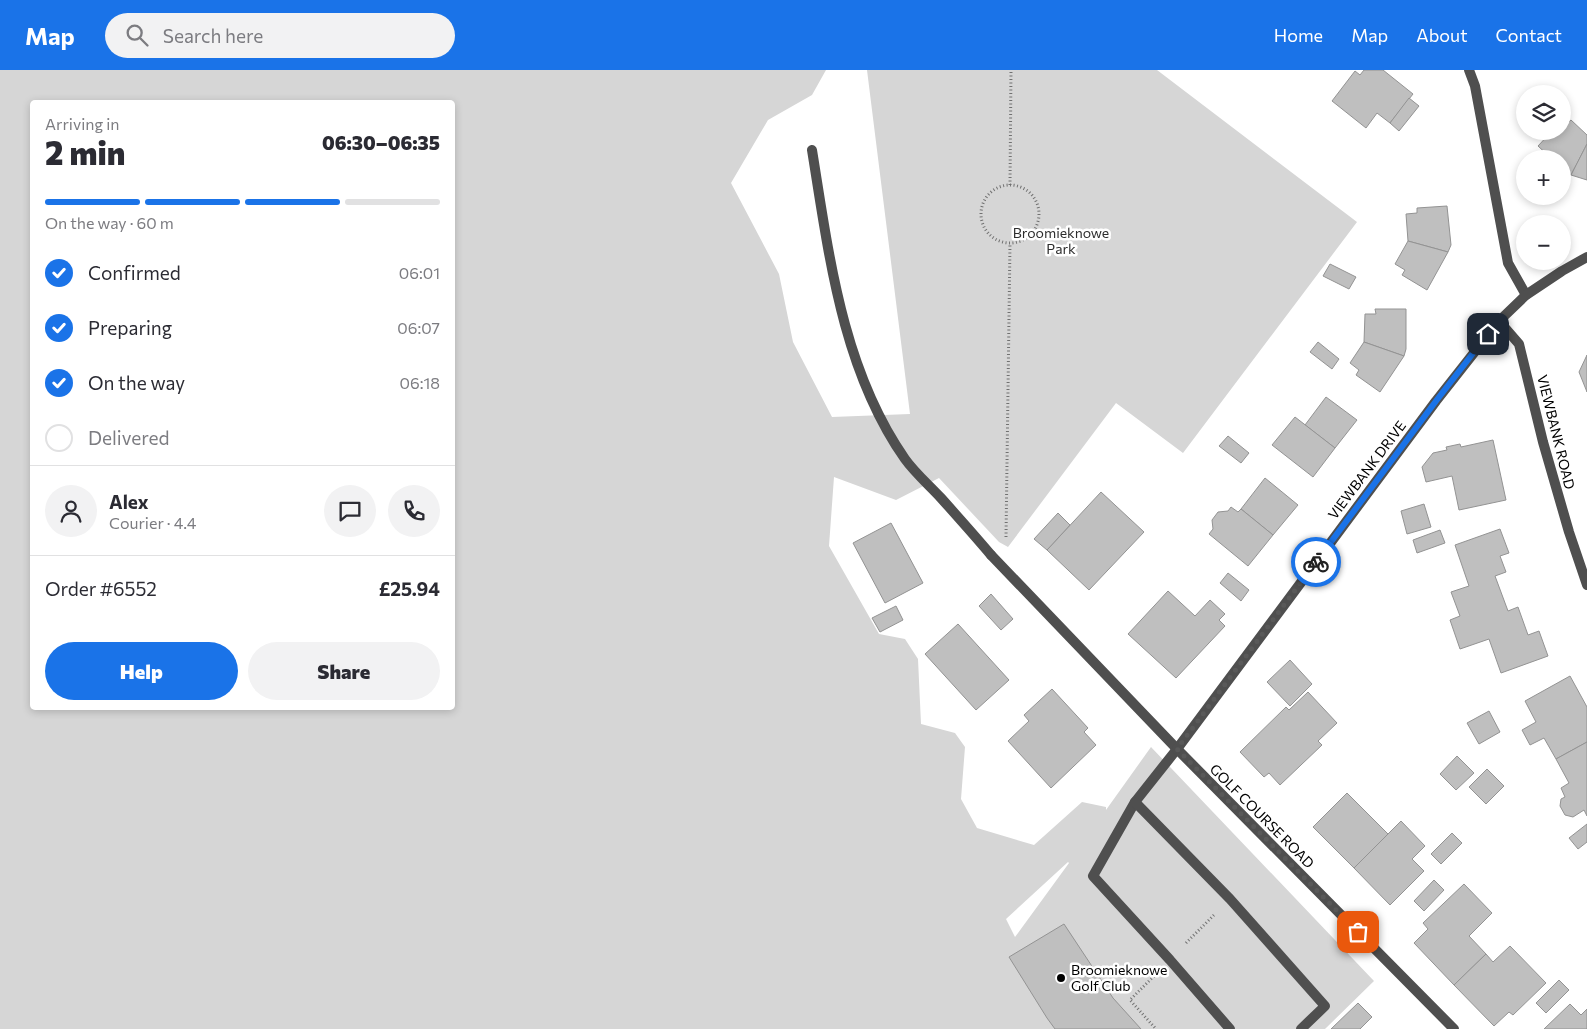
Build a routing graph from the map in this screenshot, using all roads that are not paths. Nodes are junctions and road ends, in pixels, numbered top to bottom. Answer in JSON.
{"nodes":[{"id":1,"x":1469,"y":70,"type":"edge"},
{"id":2,"x":812,"y":150,"type":"dead end"},
{"id":3,"x":1587,"y":257,"type":"edge"},
{"id":4,"x":1526,"y":294,"type":"junction"},
{"id":5,"x":1499,"y":321,"type":"junction"},
{"id":6,"x":1587,"y":585,"type":"edge"},
{"id":7,"x":1177,"y":749,"type":"junction"},
{"id":8,"x":1135,"y":802,"type":"junction"},
{"id":9,"x":1230,"y":1029,"type":"edge"},
{"id":10,"x":1301,"y":1029,"type":"edge"},
{"id":11,"x":1454,"y":1029,"type":"edge"}],
"edges":[{"from":1,"to":4,"type":"street"},
{"from":2,"to":7,"type":"street","name":"GOLF COURSE ROAD"},
{"from":3,"to":4,"type":"street","name":"VIEWBANK DRIVE"},
{"from":4,"to":5,"type":"street","name":"VIEWBANK DRIVE"},
{"from":5,"to":6,"type":"street","name":"VIEWBANK ROAD"},
{"from":5,"to":7,"type":"street","name":"VIEWBANK DRIVE"},
{"from":7,"to":8,"type":"street","name":"VIEWBANK DRIVE"},
{"from":7,"to":11,"type":"street","name":"GOLF COURSE ROAD"},
{"from":8,"to":9,"type":"street","name":"VIEWBANK DRIVE"},
{"from":8,"to":10,"type":"street"}]}
